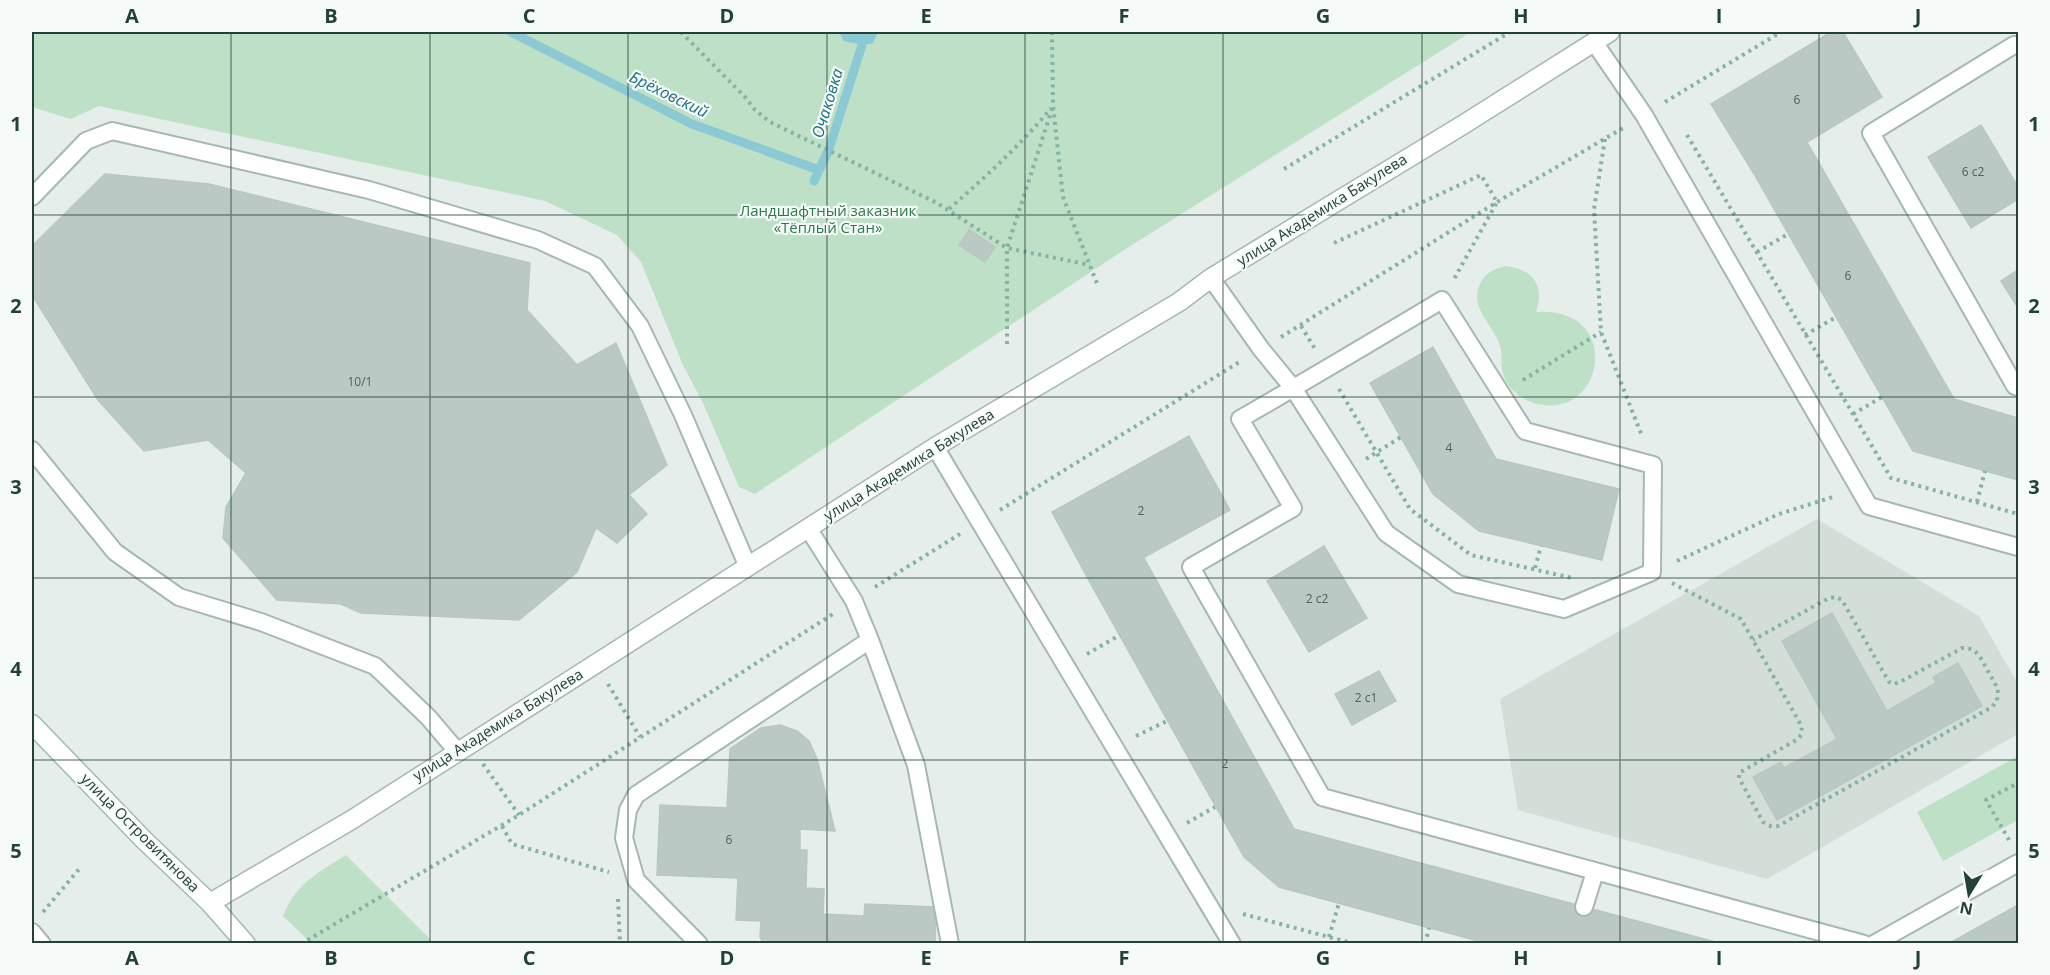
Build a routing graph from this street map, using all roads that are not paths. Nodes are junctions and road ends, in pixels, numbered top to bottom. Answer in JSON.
{"nodes":[{"id":1,"x":1610,"y":32,"type":"edge"},
{"id":2,"x":1594,"y":42,"type":"junction"},
{"id":3,"x":2013,"y":43,"type":"edge"},
{"id":4,"x":32,"y":197,"type":"edge"},
{"id":5,"x":1211,"y":278,"type":"junction"},
{"id":6,"x":2019,"y":387,"type":"edge"},
{"id":7,"x":1293,"y":388,"type":"junction"},
{"id":8,"x":935,"y":447,"type":"junction"},
{"id":9,"x":32,"y":450,"type":"edge"},
{"id":10,"x":808,"y":528,"type":"junction"},
{"id":11,"x":2019,"y":547,"type":"edge"},
{"id":12,"x":748,"y":567,"type":"junction"},
{"id":13,"x":870,"y":640,"type":"junction"},
{"id":14,"x":32,"y":724,"type":"edge"},
{"id":15,"x":463,"y":747,"type":"junction"},
{"id":16,"x":2016,"y":855,"type":"edge"},
{"id":17,"x":1595,"y":872,"type":"junction"},
{"id":18,"x":210,"y":903,"type":"junction"},
{"id":19,"x":1584,"y":907,"type":"dead end"},
{"id":20,"x":32,"y":932,"type":"edge"},
{"id":21,"x":42,"y":944,"type":"edge"},
{"id":22,"x":246,"y":944,"type":"edge"},
{"id":23,"x":699,"y":944,"type":"edge"},
{"id":24,"x":950,"y":944,"type":"edge"},
{"id":25,"x":1232,"y":944,"type":"edge"},
{"id":26,"x":1864,"y":944,"type":"edge"},
{"id":27,"x":1874,"y":944,"type":"edge"}],
"edges":[{"from":1,"to":2,"type":"street","name":"улица Академика Бакулева"},
{"from":2,"to":5,"type":"street","name":"улица Академика Бакулева"},
{"from":2,"to":11,"type":"lane"},
{"from":3,"to":6,"type":"lane"},
{"from":4,"to":12,"type":"lane"},
{"from":5,"to":7,"type":"lane"},
{"from":5,"to":8,"type":"street","name":"улица Академика Бакулева"},
{"from":7,"to":7,"type":"lane"},
{"from":7,"to":17,"type":"lane"},
{"from":8,"to":10,"type":"street","name":"улица Академика Бакулева"},
{"from":8,"to":25,"type":"lane"},
{"from":9,"to":15,"type":"lane"},
{"from":10,"to":12,"type":"street","name":"улица Академика Бакулева"},
{"from":10,"to":13,"type":"lane"},
{"from":12,"to":15,"type":"street","name":"улица Академика Бакулева"},
{"from":13,"to":23,"type":"lane"},
{"from":13,"to":24,"type":"lane"},
{"from":14,"to":18,"type":"street","name":"улица Островитянова"},
{"from":15,"to":18,"type":"street","name":"улица Академика Бакулева"},
{"from":16,"to":27,"type":"lane"},
{"from":17,"to":19,"type":"lane"},
{"from":17,"to":26,"type":"lane"},
{"from":18,"to":22,"type":"street","name":"улица Островитянова"},
{"from":20,"to":21,"type":"lane"}]}
